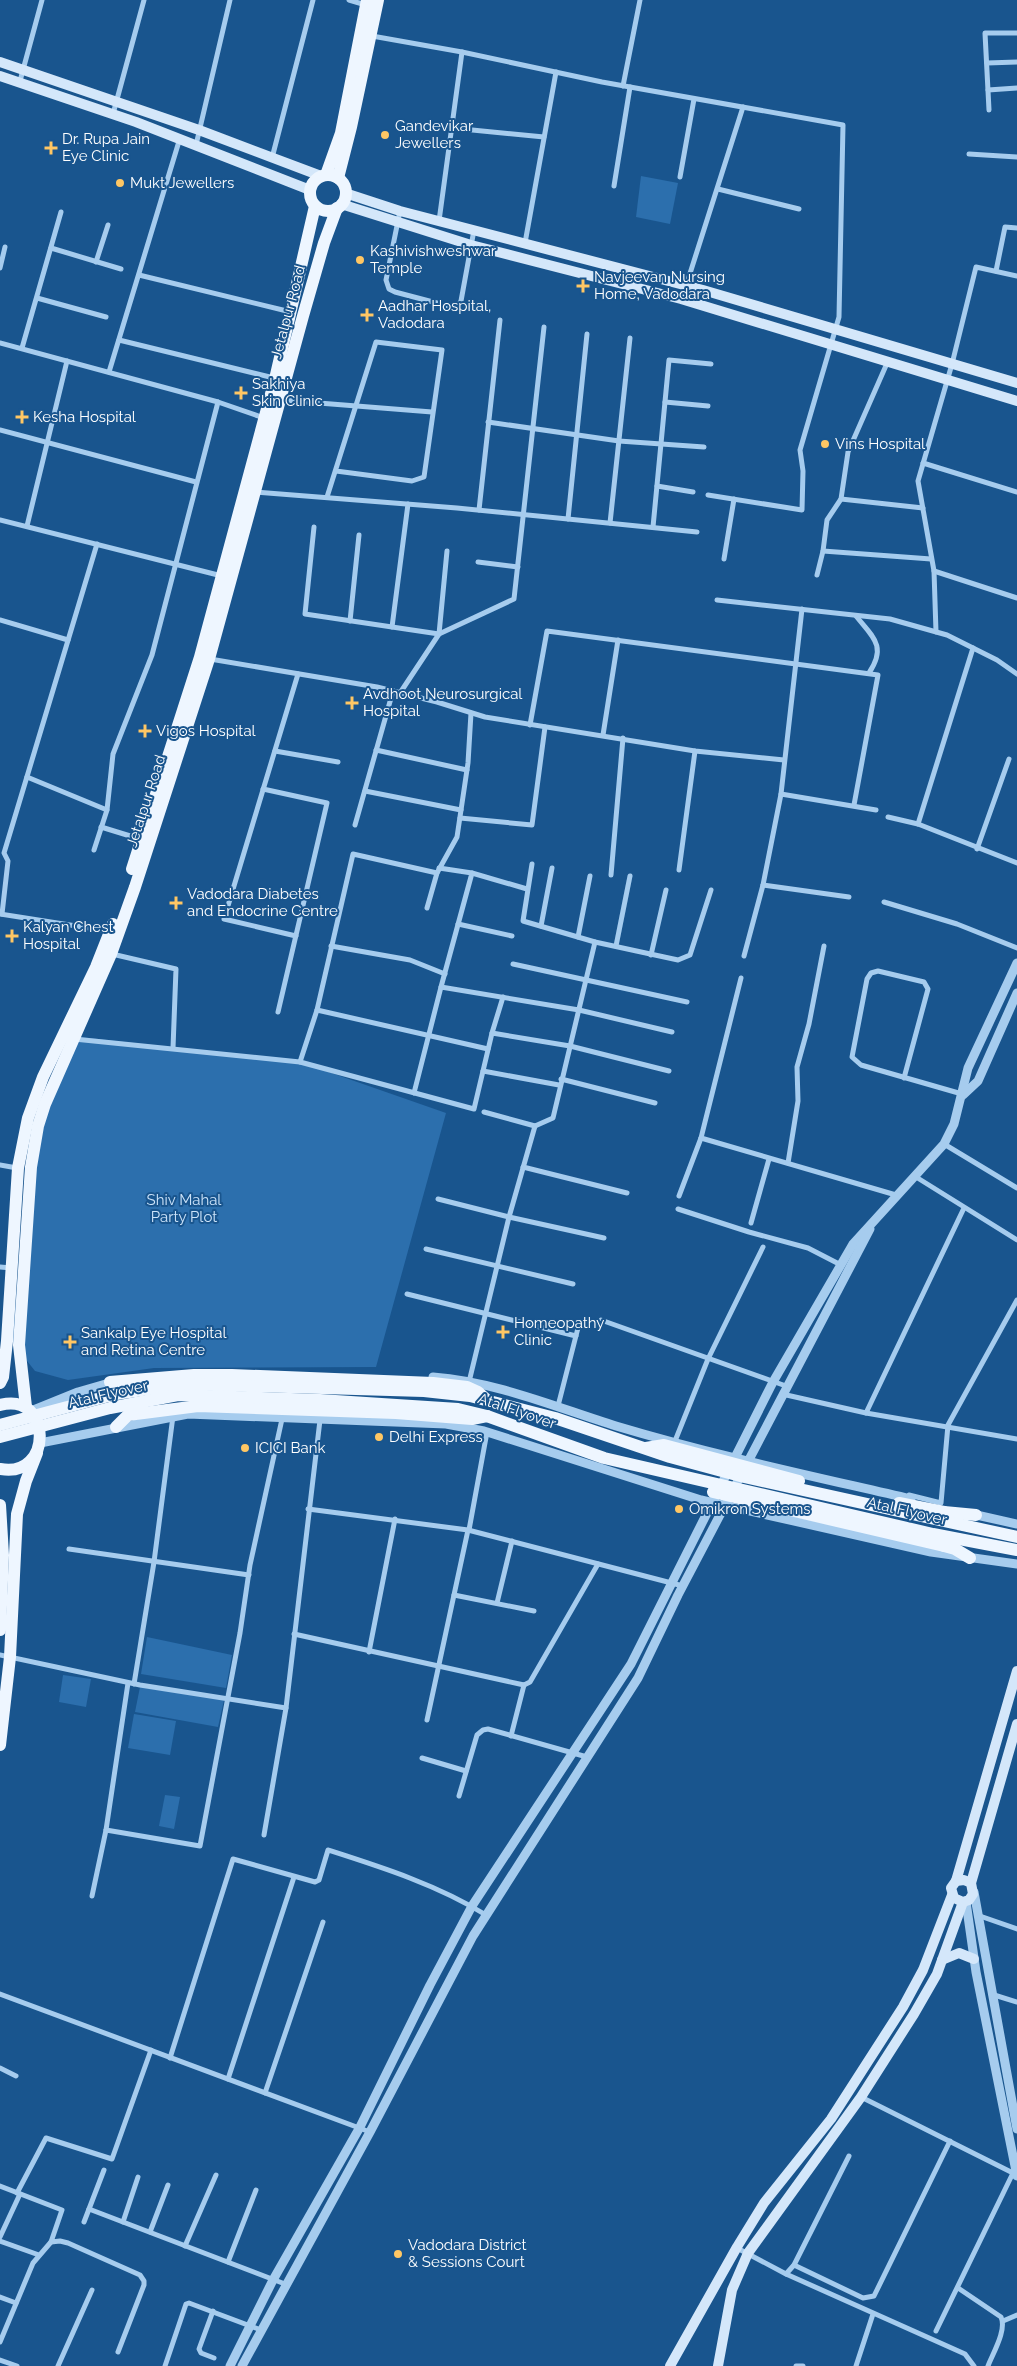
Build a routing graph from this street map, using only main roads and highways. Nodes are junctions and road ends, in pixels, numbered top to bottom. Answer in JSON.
{"nodes":[{"id":1,"x":372,"y":3,"type":"edge"},
{"id":2,"x":0,"y":62,"type":"edge"},
{"id":3,"x":0,"y":76,"type":"edge"},
{"id":4,"x":328,"y":176,"type":"junction"},
{"id":5,"x":310,"y":190,"type":"junction"},
{"id":6,"x":341,"y":202,"type":"junction"},
{"id":7,"x":315,"y":206,"type":"junction"},
{"id":8,"x":399,"y":215,"type":"junction"},
{"id":9,"x":1017,"y":383,"type":"edge"},
{"id":10,"x":275,"y":399,"type":"junction"},
{"id":11,"x":1017,"y":401,"type":"edge"},
{"id":12,"x":248,"y":491,"type":"junction"},
{"id":13,"x":205,"y":658,"type":"junction"},
{"id":14,"x":114,"y":932,"type":"junction"},
{"id":15,"x":24,"y":1169,"type":"junction"},
{"id":16,"x":6,"y":1268,"type":"edge"},
{"id":17,"x":110,"y":1382,"type":"road end"},
{"id":18,"x":0,"y":1383,"type":"edge"},
{"id":19,"x":488,"y":1400,"type":"junction"},
{"id":20,"x":0,"y":1405,"type":"edge"},
{"id":21,"x":29,"y":1409,"type":"junction"},
{"id":22,"x":487,"y":1416,"type":"junction"},
{"id":23,"x":0,"y":1425,"type":"edge"},
{"id":24,"x":116,"y":1427,"type":"road end"},
{"id":25,"x":0,"y":1437,"type":"edge"},
{"id":26,"x":38,"y":1448,"type":"junction"},
{"id":27,"x":644,"y":1448,"type":"junction"},
{"id":28,"x":645,"y":1468,"type":"junction"},
{"id":29,"x":0,"y":1469,"type":"edge"},
{"id":30,"x":0,"y":1505,"type":"edge"},
{"id":31,"x":976,"y":1515,"type":"road end"},
{"id":32,"x":1,"y":1533,"type":"edge"},
{"id":33,"x":1017,"y":1538,"type":"edge"},
{"id":34,"x":1017,"y":1550,"type":"edge"},
{"id":35,"x":970,"y":1558,"type":"road end"},
{"id":36,"x":0,"y":1630,"type":"edge"},
{"id":37,"x":5,"y":1656,"type":"edge"},
{"id":38,"x":1017,"y":1671,"type":"edge"},
{"id":39,"x":1017,"y":1724,"type":"edge"},
{"id":40,"x":0,"y":1745,"type":"edge"},
{"id":41,"x":956,"y":1881,"type":"junction"},
{"id":42,"x":972,"y":1888,"type":"junction"},
{"id":43,"x":952,"y":1895,"type":"junction"},
{"id":44,"x":964,"y":1902,"type":"junction"},
{"id":45,"x":974,"y":1959,"type":"road end"},
{"id":46,"x":942,"y":1960,"type":"junction"},
{"id":47,"x":670,"y":2366,"type":"edge"},
{"id":48,"x":718,"y":2366,"type":"edge"}],
"edges":[{"from":1,"to":4,"type":"main road"},
{"from":2,"to":4,"type":"main road"},
{"from":3,"to":5,"type":"main road"},
{"from":4,"to":5,"type":"main road"},
{"from":4,"to":6,"type":"main road"},
{"from":5,"to":7,"type":"main road"},
{"from":6,"to":7,"type":"main road"},
{"from":6,"to":8,"type":"main road"},
{"from":6,"to":10,"type":"main road","name":"Jetalpur Road"},
{"from":7,"to":10,"type":"main road","name":"Jetalpur Road"},
{"from":8,"to":9,"type":"main road"},
{"from":8,"to":11,"type":"main road"},
{"from":10,"to":12,"type":"main road","name":"Jetalpur Road"},
{"from":10,"to":12,"type":"main road","name":"Jetalpur Road"},
{"from":12,"to":13,"type":"main road","name":"Jetalpur Road"},
{"from":13,"to":14,"type":"main road","name":"Jetalpur Road"},
{"from":13,"to":14,"type":"main road","name":"Jetalpur Road"},
{"from":14,"to":15,"type":"main road","name":"Jetalpur Road"},
{"from":15,"to":16,"type":"main road","name":"Jetalpur Road"},
{"from":15,"to":21,"type":"main road","name":"Jetalpur Road"},
{"from":16,"to":18,"type":"main road","name":"Jetalpur Road"},
{"from":17,"to":19,"type":"main road"},
{"from":19,"to":23,"type":"main road","name":"Atal Flyover","bridge":true},
{"from":19,"to":27,"type":"main road","name":"Atal Flyover","bridge":true},
{"from":20,"to":21,"type":"main road"},
{"from":21,"to":26,"type":"main road","name":"Jetalpur Road"},
{"from":22,"to":24,"type":"main road"},
{"from":22,"to":25,"type":"main road","name":"Atal Flyover","bridge":true},
{"from":22,"to":28,"type":"main road","name":"Atal Flyover","bridge":true},
{"from":26,"to":29,"type":"main road"},
{"from":26,"to":37,"type":"main road"},
{"from":27,"to":31,"type":"main road","bridge":true},
{"from":27,"to":33,"type":"main road","name":"Atal Flyover","bridge":true},
{"from":28,"to":34,"type":"main road","name":"Atal Flyover","bridge":true},
{"from":28,"to":35,"type":"main road","bridge":true},
{"from":30,"to":32,"type":"main road"},
{"from":32,"to":36,"type":"main road"},
{"from":37,"to":40,"type":"main road"},
{"from":38,"to":41,"type":"main road"},
{"from":39,"to":42,"type":"main road"},
{"from":41,"to":42,"type":"main road"},
{"from":41,"to":43,"type":"main road"},
{"from":42,"to":44,"type":"main road"},
{"from":43,"to":44,"type":"main road"},
{"from":43,"to":47,"type":"main road"},
{"from":44,"to":46,"type":"main road"},
{"from":45,"to":46,"type":"main road"},
{"from":46,"to":48,"type":"main road"}]}
